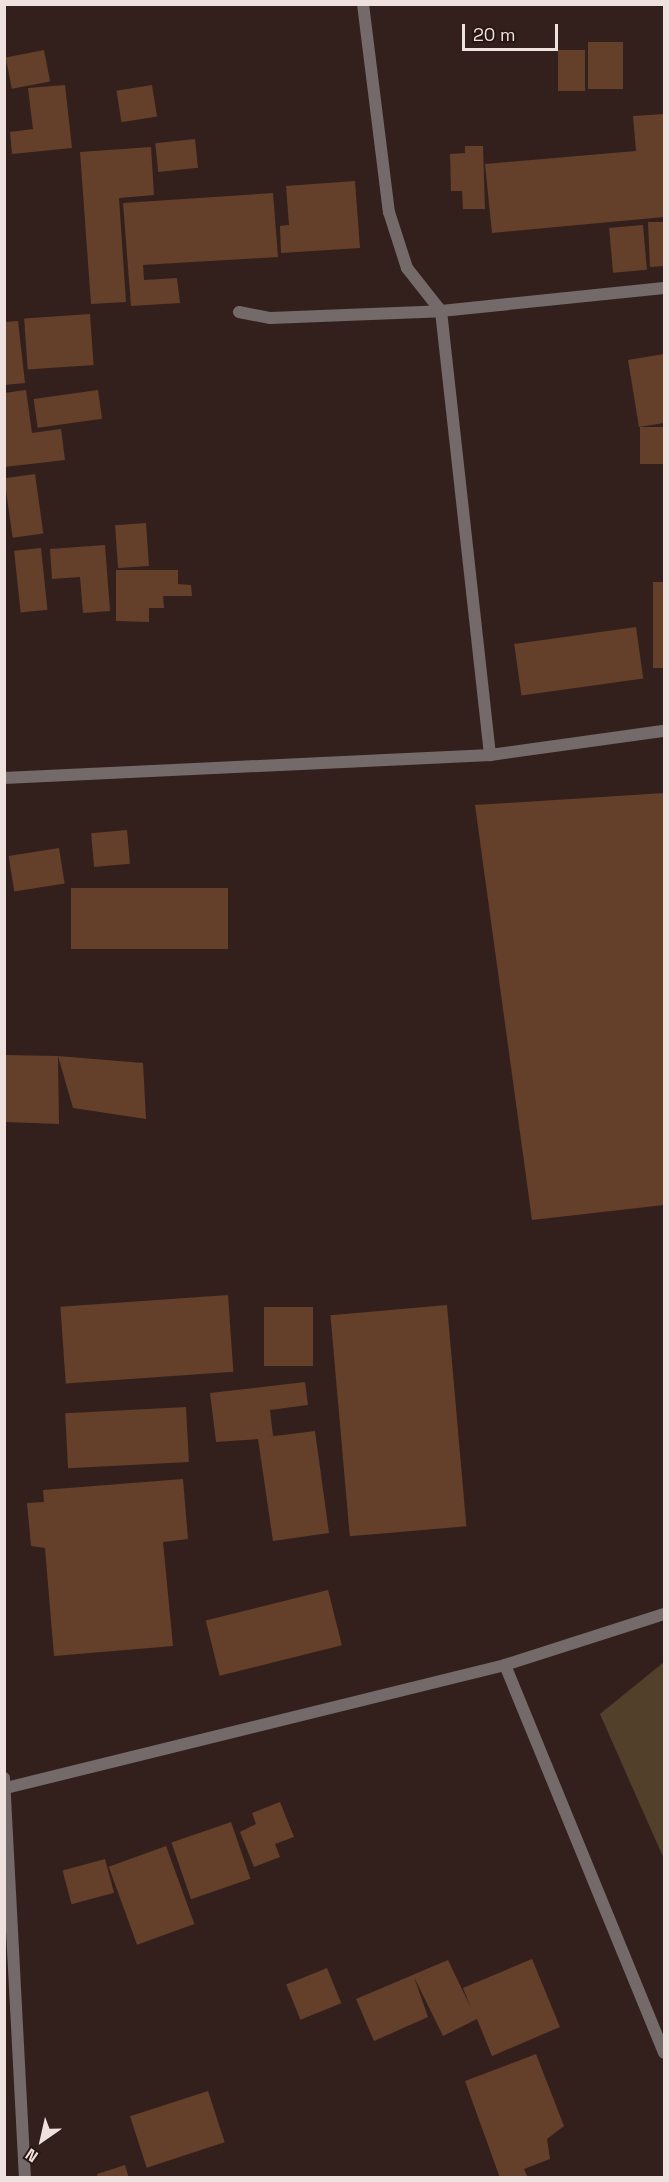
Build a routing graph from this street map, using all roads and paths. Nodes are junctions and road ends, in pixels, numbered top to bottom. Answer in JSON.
{"nodes":[{"id":1,"x":363,"y":4,"type":"edge"},
{"id":2,"x":664,"y":288,"type":"edge"},
{"id":3,"x":441,"y":311,"type":"junction"},
{"id":4,"x":239,"y":312,"type":"dead end"},
{"id":5,"x":664,"y":731,"type":"edge"},
{"id":6,"x":490,"y":755,"type":"junction"},
{"id":7,"x":4,"y":778,"type":"edge"},
{"id":8,"x":664,"y":1614,"type":"edge"},
{"id":9,"x":505,"y":1665,"type":"junction"},
{"id":10,"x":5,"y":1783,"type":"edge"},
{"id":11,"x":664,"y":2053,"type":"edge"},
{"id":12,"x":25,"y":2178,"type":"edge"}],
"edges":[{"from":1,"to":3,"type":"street"},
{"from":2,"to":3,"type":"street"},
{"from":3,"to":4,"type":"street"},
{"from":3,"to":6,"type":"street"},
{"from":5,"to":6,"type":"street"},
{"from":6,"to":7,"type":"street"},
{"from":8,"to":9,"type":"street"},
{"from":9,"to":10,"type":"street"},
{"from":9,"to":11,"type":"street"},
{"from":10,"to":12,"type":"street"}]}
